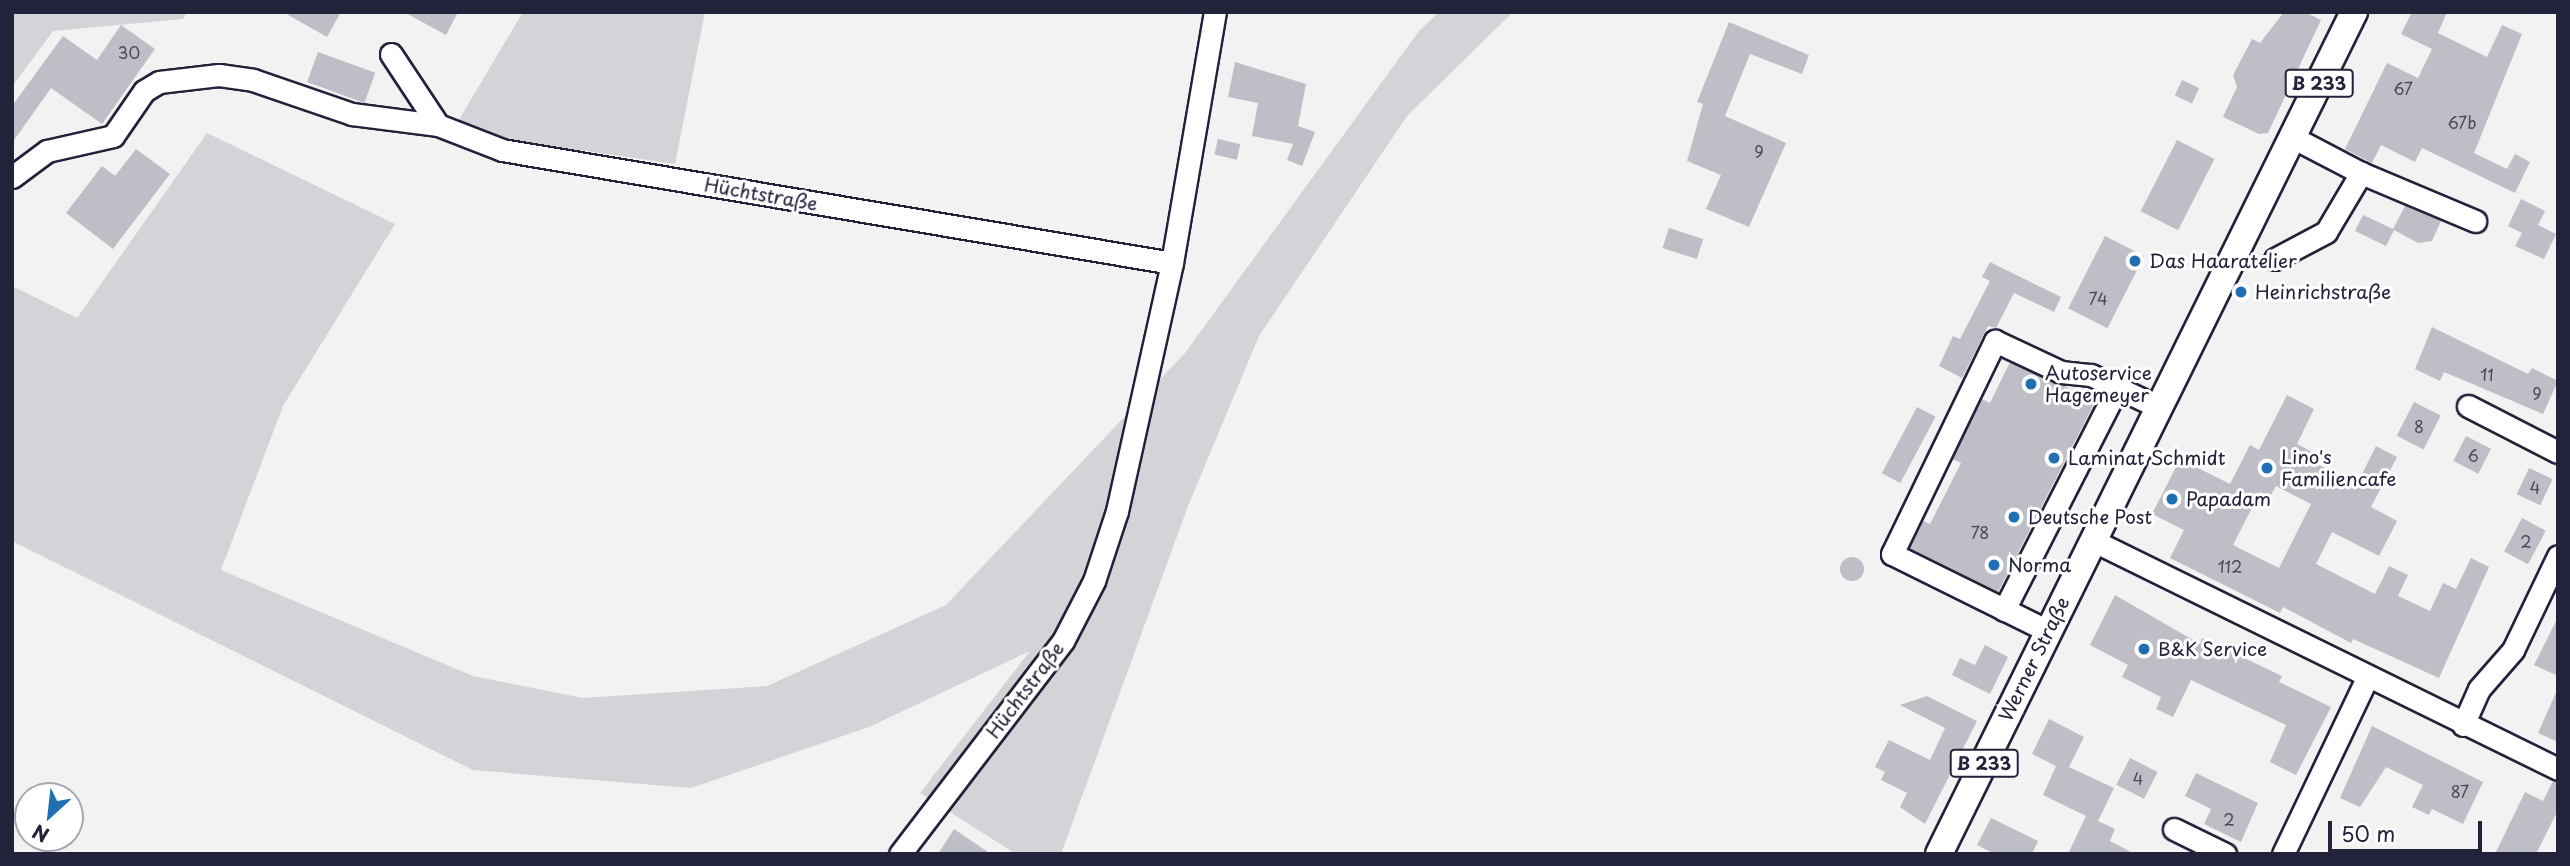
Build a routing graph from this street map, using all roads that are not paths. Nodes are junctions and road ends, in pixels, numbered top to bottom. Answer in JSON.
{"nodes":[{"id":1,"x":1215,"y":12,"type":"edge"},
{"id":2,"x":2354,"y":12,"type":"edge"},
{"id":3,"x":391,"y":54,"type":"dead end"},
{"id":4,"x":438,"y":125,"type":"junction"},
{"id":5,"x":2292,"y":137,"type":"junction"},
{"id":6,"x":2361,"y":173,"type":"junction"},
{"id":7,"x":12,"y":177,"type":"edge"},
{"id":8,"x":2475,"y":221,"type":"dead end"},
{"id":9,"x":2275,"y":260,"type":"dead end"},
{"id":10,"x":1172,"y":263,"type":"junction"},
{"id":11,"x":2118,"y":387,"type":"junction"},
{"id":12,"x":2468,"y":406,"type":"dead end"},
{"id":13,"x":2158,"y":407,"type":"junction"},
{"id":14,"x":2558,"y":452,"type":"edge"},
{"id":15,"x":2092,"y":540,"type":"junction"},
{"id":16,"x":2558,"y":556,"type":"edge"},
{"id":17,"x":2004,"y":610,"type":"junction"},
{"id":18,"x":2048,"y":631,"type":"junction"},
{"id":19,"x":2367,"y":678,"type":"junction"},
{"id":20,"x":2463,"y":725,"type":"junction"},
{"id":21,"x":2558,"y":769,"type":"edge"},
{"id":22,"x":2174,"y":829,"type":"dead end"},
{"id":23,"x":900,"y":854,"type":"edge"},
{"id":24,"x":1939,"y":854,"type":"edge"},
{"id":25,"x":2225,"y":854,"type":"edge"},
{"id":26,"x":2283,"y":854,"type":"edge"}],
"edges":[{"from":1,"to":10,"type":"street","name":"Hüchtstraße"},
{"from":2,"to":5,"type":"main road","name":"Werner Straße","number":"B 233"},
{"from":3,"to":4,"type":"street"},
{"from":4,"to":7,"type":"street","name":"Hüchtstraße"},
{"from":4,"to":10,"type":"street","name":"Hüchtstraße"},
{"from":5,"to":6,"type":"street"},
{"from":5,"to":13,"type":"main road","name":"Werner Straße","number":"B 233"},
{"from":6,"to":8,"type":"street"},
{"from":6,"to":9,"type":"street"},
{"from":10,"to":23,"type":"street","name":"Hüchtstraße"},
{"from":11,"to":13,"type":"street"},
{"from":11,"to":17,"type":"street"},
{"from":11,"to":17,"type":"street"},
{"from":12,"to":14,"type":"street"},
{"from":13,"to":15,"type":"main road","name":"Werner Straße","number":"B 233"},
{"from":15,"to":18,"type":"main road","name":"Werner Straße","number":"B 233"},
{"from":15,"to":19,"type":"street"},
{"from":16,"to":20,"type":"street"},
{"from":17,"to":18,"type":"street"},
{"from":18,"to":24,"type":"main road","name":"Werner Straße","number":"B 233"},
{"from":19,"to":20,"type":"street"},
{"from":19,"to":26,"type":"street"},
{"from":20,"to":21,"type":"street"},
{"from":22,"to":25,"type":"street"}]}
